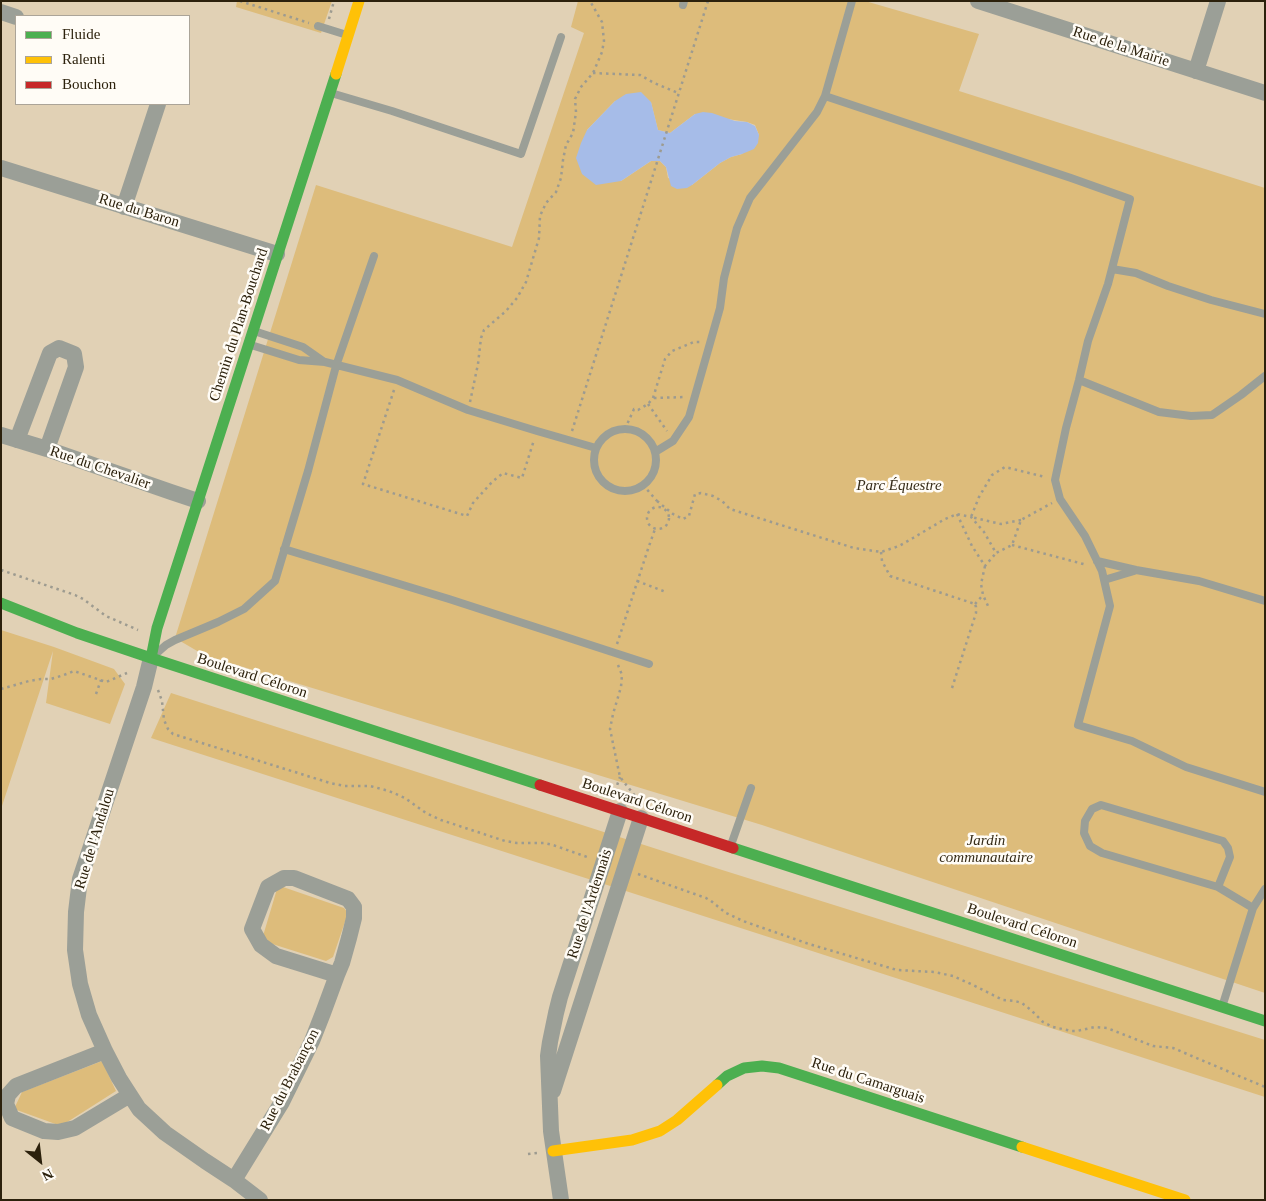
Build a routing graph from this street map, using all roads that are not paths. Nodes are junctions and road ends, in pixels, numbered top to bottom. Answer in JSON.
{"nodes":[{"id":1,"x":359,"y":1,"type":"edge"},
{"id":2,"x":852,"y":1,"type":"edge"},
{"id":3,"x":978,"y":1,"type":"edge"},
{"id":4,"x":1218,"y":1,"type":"edge"},
{"id":5,"x":1,"y":12,"type":"edge"},
{"id":6,"x":15,"y":17,"type":"edge"},
{"id":7,"x":318,"y":26,"type":"road end"},
{"id":8,"x":348,"y":35,"type":"junction"},
{"id":9,"x":561,"y":37,"type":"dead end"},
{"id":10,"x":1196,"y":71,"type":"junction"},
{"id":11,"x":329,"y":93,"type":"junction"},
{"id":12,"x":1265,"y":93,"type":"edge"},
{"id":13,"x":825,"y":96,"type":"junction"},
{"id":14,"x":158,"y":105,"type":"edge"},
{"id":15,"x":1,"y":168,"type":"edge"},
{"id":16,"x":124,"y":207,"type":"junction"},
{"id":17,"x":278,"y":254,"type":"junction"},
{"id":18,"x":374,"y":256,"type":"dead end"},
{"id":19,"x":1112,"y":269,"type":"junction"},
{"id":20,"x":1265,"y":314,"type":"edge"},
{"id":21,"x":253,"y":330,"type":"junction"},
{"id":22,"x":249,"y":344,"type":"junction"},
{"id":23,"x":324,"y":362,"type":"junction"},
{"id":24,"x":336,"y":366,"type":"junction"},
{"id":25,"x":1265,"y":376,"type":"edge"},
{"id":26,"x":1079,"y":380,"type":"junction"},
{"id":27,"x":9,"y":438,"type":"edge"},
{"id":28,"x":596,"y":448,"type":"junction"},
{"id":29,"x":47,"y":449,"type":"junction"},
{"id":30,"x":655,"y":452,"type":"junction"},
{"id":31,"x":198,"y":500,"type":"junction"},
{"id":32,"x":284,"y":549,"type":"junction"},
{"id":33,"x":1099,"y":564,"type":"junction"},
{"id":34,"x":1136,"y":570,"type":"junction"},
{"id":35,"x":1104,"y":580,"type":"junction"},
{"id":36,"x":1265,"y":601,"type":"edge"},
{"id":37,"x":1,"y":603,"type":"edge"},
{"id":38,"x":151,"y":658,"type":"junction"},
{"id":39,"x":649,"y":664,"type":"dead end"},
{"id":40,"x":751,"y":788,"type":"dead end"},
{"id":41,"x":1265,"y":792,"type":"edge"},
{"id":42,"x":620,"y":811,"type":"junction"},
{"id":43,"x":641,"y":818,"type":"junction"},
{"id":44,"x":730,"y":847,"type":"junction"},
{"id":45,"x":1218,"y":887,"type":"junction"},
{"id":46,"x":1265,"y":889,"type":"edge"},
{"id":47,"x":1253,"y":908,"type":"junction"},
{"id":48,"x":337,"y":975,"type":"junction"},
{"id":49,"x":560,"y":997,"type":"junction"},
{"id":50,"x":581,"y":1004,"type":"junction"},
{"id":51,"x":1222,"y":1008,"type":"junction"},
{"id":52,"x":1265,"y":1022,"type":"edge"},
{"id":53,"x":105,"y":1050,"type":"junction"},
{"id":54,"x":130,"y":1095,"type":"junction"},
{"id":55,"x":550,"y":1100,"type":"junction"},
{"id":56,"x":553,"y":1150,"type":"junction"},
{"id":57,"x":234,"y":1180,"type":"junction"},
{"id":58,"x":260,"y":1200,"type":"edge"},
{"id":59,"x":561,"y":1200,"type":"edge"},
{"id":60,"x":1185,"y":1200,"type":"edge"}],
"edges":[{"from":1,"to":8,"type":"street","name":"Chemin du Plan-Bouchard"},
{"from":2,"to":13,"type":"lane"},
{"from":3,"to":10,"type":"street","name":"Rue de la Mairie"},
{"from":4,"to":10,"type":"street"},
{"from":5,"to":6,"type":"street"},
{"from":7,"to":8,"type":"lane"},
{"from":8,"to":11,"type":"street","name":"Chemin du Plan-Bouchard"},
{"from":9,"to":11,"type":"lane"},
{"from":10,"to":12,"type":"street","name":"Rue de la Mairie"},
{"from":11,"to":17,"type":"street","name":"Chemin du Plan-Bouchard"},
{"from":13,"to":19,"type":"lane"},
{"from":13,"to":30,"type":"lane"},
{"from":14,"to":16,"type":"street"},
{"from":15,"to":16,"type":"street","name":"Rue du Baron"},
{"from":16,"to":17,"type":"street","name":"Rue du Baron"},
{"from":17,"to":21,"type":"street","name":"Chemin du Plan-Bouchard"},
{"from":18,"to":24,"type":"lane"},
{"from":19,"to":20,"type":"lane"},
{"from":19,"to":26,"type":"lane"},
{"from":21,"to":22,"type":"street","name":"Chemin du Plan-Bouchard"},
{"from":21,"to":23,"type":"lane"},
{"from":22,"to":23,"type":"lane"},
{"from":22,"to":31,"type":"street","name":"Chemin du Plan-Bouchard"},
{"from":23,"to":24,"type":"lane"},
{"from":24,"to":28,"type":"lane"},
{"from":24,"to":32,"type":"lane"},
{"from":25,"to":26,"type":"lane"},
{"from":26,"to":33,"type":"lane"},
{"from":27,"to":29,"type":"street","name":"Rue du Chevalier"},
{"from":27,"to":29,"type":"street"},
{"from":28,"to":30,"type":"lane"},
{"from":28,"to":30,"type":"lane"},
{"from":29,"to":31,"type":"street","name":"Rue du Chevalier"},
{"from":31,"to":38,"type":"street","name":"Chemin du Plan-Bouchard"},
{"from":32,"to":38,"type":"lane"},
{"from":32,"to":39,"type":"lane"},
{"from":33,"to":34,"type":"lane"},
{"from":33,"to":35,"type":"lane"},
{"from":34,"to":35,"type":"lane"},
{"from":34,"to":36,"type":"lane"},
{"from":35,"to":41,"type":"lane"},
{"from":37,"to":38,"type":"street","name":"Boulevard Céloron"},
{"from":38,"to":42,"type":"street","name":"Boulevard Céloron"},
{"from":38,"to":53,"type":"street","name":"Rue de l'Andalou"},
{"from":40,"to":44,"type":"lane"},
{"from":42,"to":43,"type":"street","name":"Boulevard Céloron"},
{"from":42,"to":49,"type":"street","name":"Rue de l'Ardennais"},
{"from":43,"to":44,"type":"street","name":"Boulevard Céloron"},
{"from":43,"to":50,"type":"street","name":"Rue de l'Ardennais"},
{"from":44,"to":51,"type":"street","name":"Boulevard Céloron"},
{"from":45,"to":45,"type":"lane"},
{"from":45,"to":47,"type":"lane"},
{"from":46,"to":47,"type":"lane"},
{"from":47,"to":51,"type":"lane"},
{"from":48,"to":48,"type":"street","name":"Rue du Brabançon"},
{"from":48,"to":57,"type":"street","name":"Rue du Brabançon"},
{"from":49,"to":50,"type":"street"},
{"from":49,"to":55,"type":"street","name":"Rue de l'Ardennais"},
{"from":50,"to":55,"type":"street","name":"Rue de l'Ardennais"},
{"from":51,"to":52,"type":"street","name":"Boulevard Céloron"},
{"from":53,"to":54,"type":"street","name":"Rue de l'Andalou"},
{"from":53,"to":54,"type":"street"},
{"from":54,"to":57,"type":"street","name":"Rue de l'Andalou"},
{"from":55,"to":56,"type":"street","name":"Rue de l'Ardennais"},
{"from":56,"to":59,"type":"street","name":"Rue de l'Ardennais"},
{"from":56,"to":60,"type":"street","name":"Rue du Camarguais"},
{"from":57,"to":58,"type":"street","name":"Rue de l'Andalou"}]}
